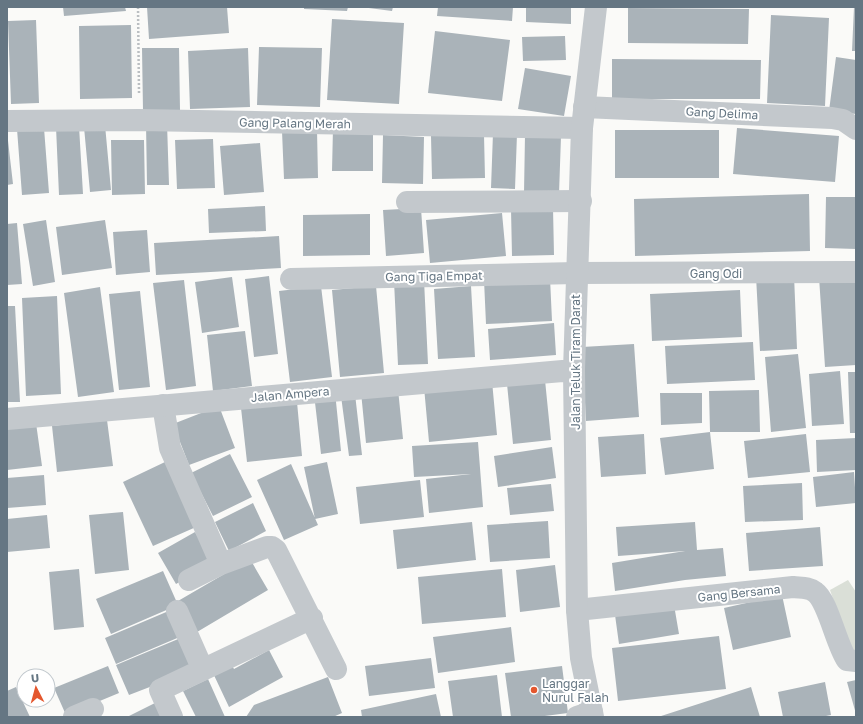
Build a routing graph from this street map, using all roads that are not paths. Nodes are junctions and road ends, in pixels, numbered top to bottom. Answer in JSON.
{"nodes":[{"id":1,"x":596,"y":7,"type":"edge"},
{"id":2,"x":583,"y":117,"type":"junction"},
{"id":3,"x":7,"y":120,"type":"edge"},
{"id":4,"x":856,"y":129,"type":"edge"},
{"id":5,"x":580,"y":201,"type":"junction"},
{"id":6,"x":407,"y":202,"type":"dead end"},
{"id":7,"x":856,"y":272,"type":"edge"},
{"id":8,"x":576,"y":273,"type":"junction"},
{"id":9,"x":291,"y":279,"type":"dead end"},
{"id":10,"x":574,"y":370,"type":"junction"},
{"id":11,"x":163,"y":406,"type":"junction"},
{"id":12,"x":7,"y":419,"type":"edge"},
{"id":13,"x":220,"y":564,"type":"junction"},
{"id":14,"x":189,"y":580,"type":"dead end"},
{"id":15,"x":577,"y":610,"type":"junction"},
{"id":16,"x":177,"y":611,"type":"dead end"},
{"id":17,"x":312,"y":618,"type":"junction"},
{"id":18,"x":856,"y":660,"type":"edge"},
{"id":19,"x":336,"y":669,"type":"dead end"},
{"id":20,"x":204,"y":670,"type":"junction"},
{"id":21,"x":587,"y":715,"type":"edge"},
{"id":22,"x":172,"y":717,"type":"edge"}],
"edges":[{"from":1,"to":2,"type":"street","name":"Jalan Teluk Tiram Darat"},
{"from":2,"to":3,"type":"street","name":"Gang Palang Merah"},
{"from":2,"to":4,"type":"street","name":"Gang Delima"},
{"from":2,"to":5,"type":"street","name":"Jalan Teluk Tiram Darat"},
{"from":5,"to":6,"type":"street"},
{"from":5,"to":8,"type":"street","name":"Jalan Teluk Tiram Darat"},
{"from":7,"to":8,"type":"street","name":"Gang Odi"},
{"from":8,"to":9,"type":"street","name":"Gang Tiga Empat"},
{"from":8,"to":10,"type":"street","name":"Jalan Teluk Tiram Darat"},
{"from":10,"to":11,"type":"street","name":"Jalan Ampera"},
{"from":10,"to":15,"type":"street","name":"Jalan Teluk Tiram Darat"},
{"from":11,"to":12,"type":"street","name":"Jalan Ampera"},
{"from":11,"to":13,"type":"street"},
{"from":13,"to":14,"type":"street"},
{"from":13,"to":17,"type":"street"},
{"from":15,"to":18,"type":"street","name":"Gang Bersama"},
{"from":15,"to":21,"type":"street","name":"Jalan Teluk Tiram Darat"},
{"from":16,"to":20,"type":"street"},
{"from":17,"to":19,"type":"street"},
{"from":17,"to":20,"type":"street"},
{"from":20,"to":22,"type":"street"}]}
